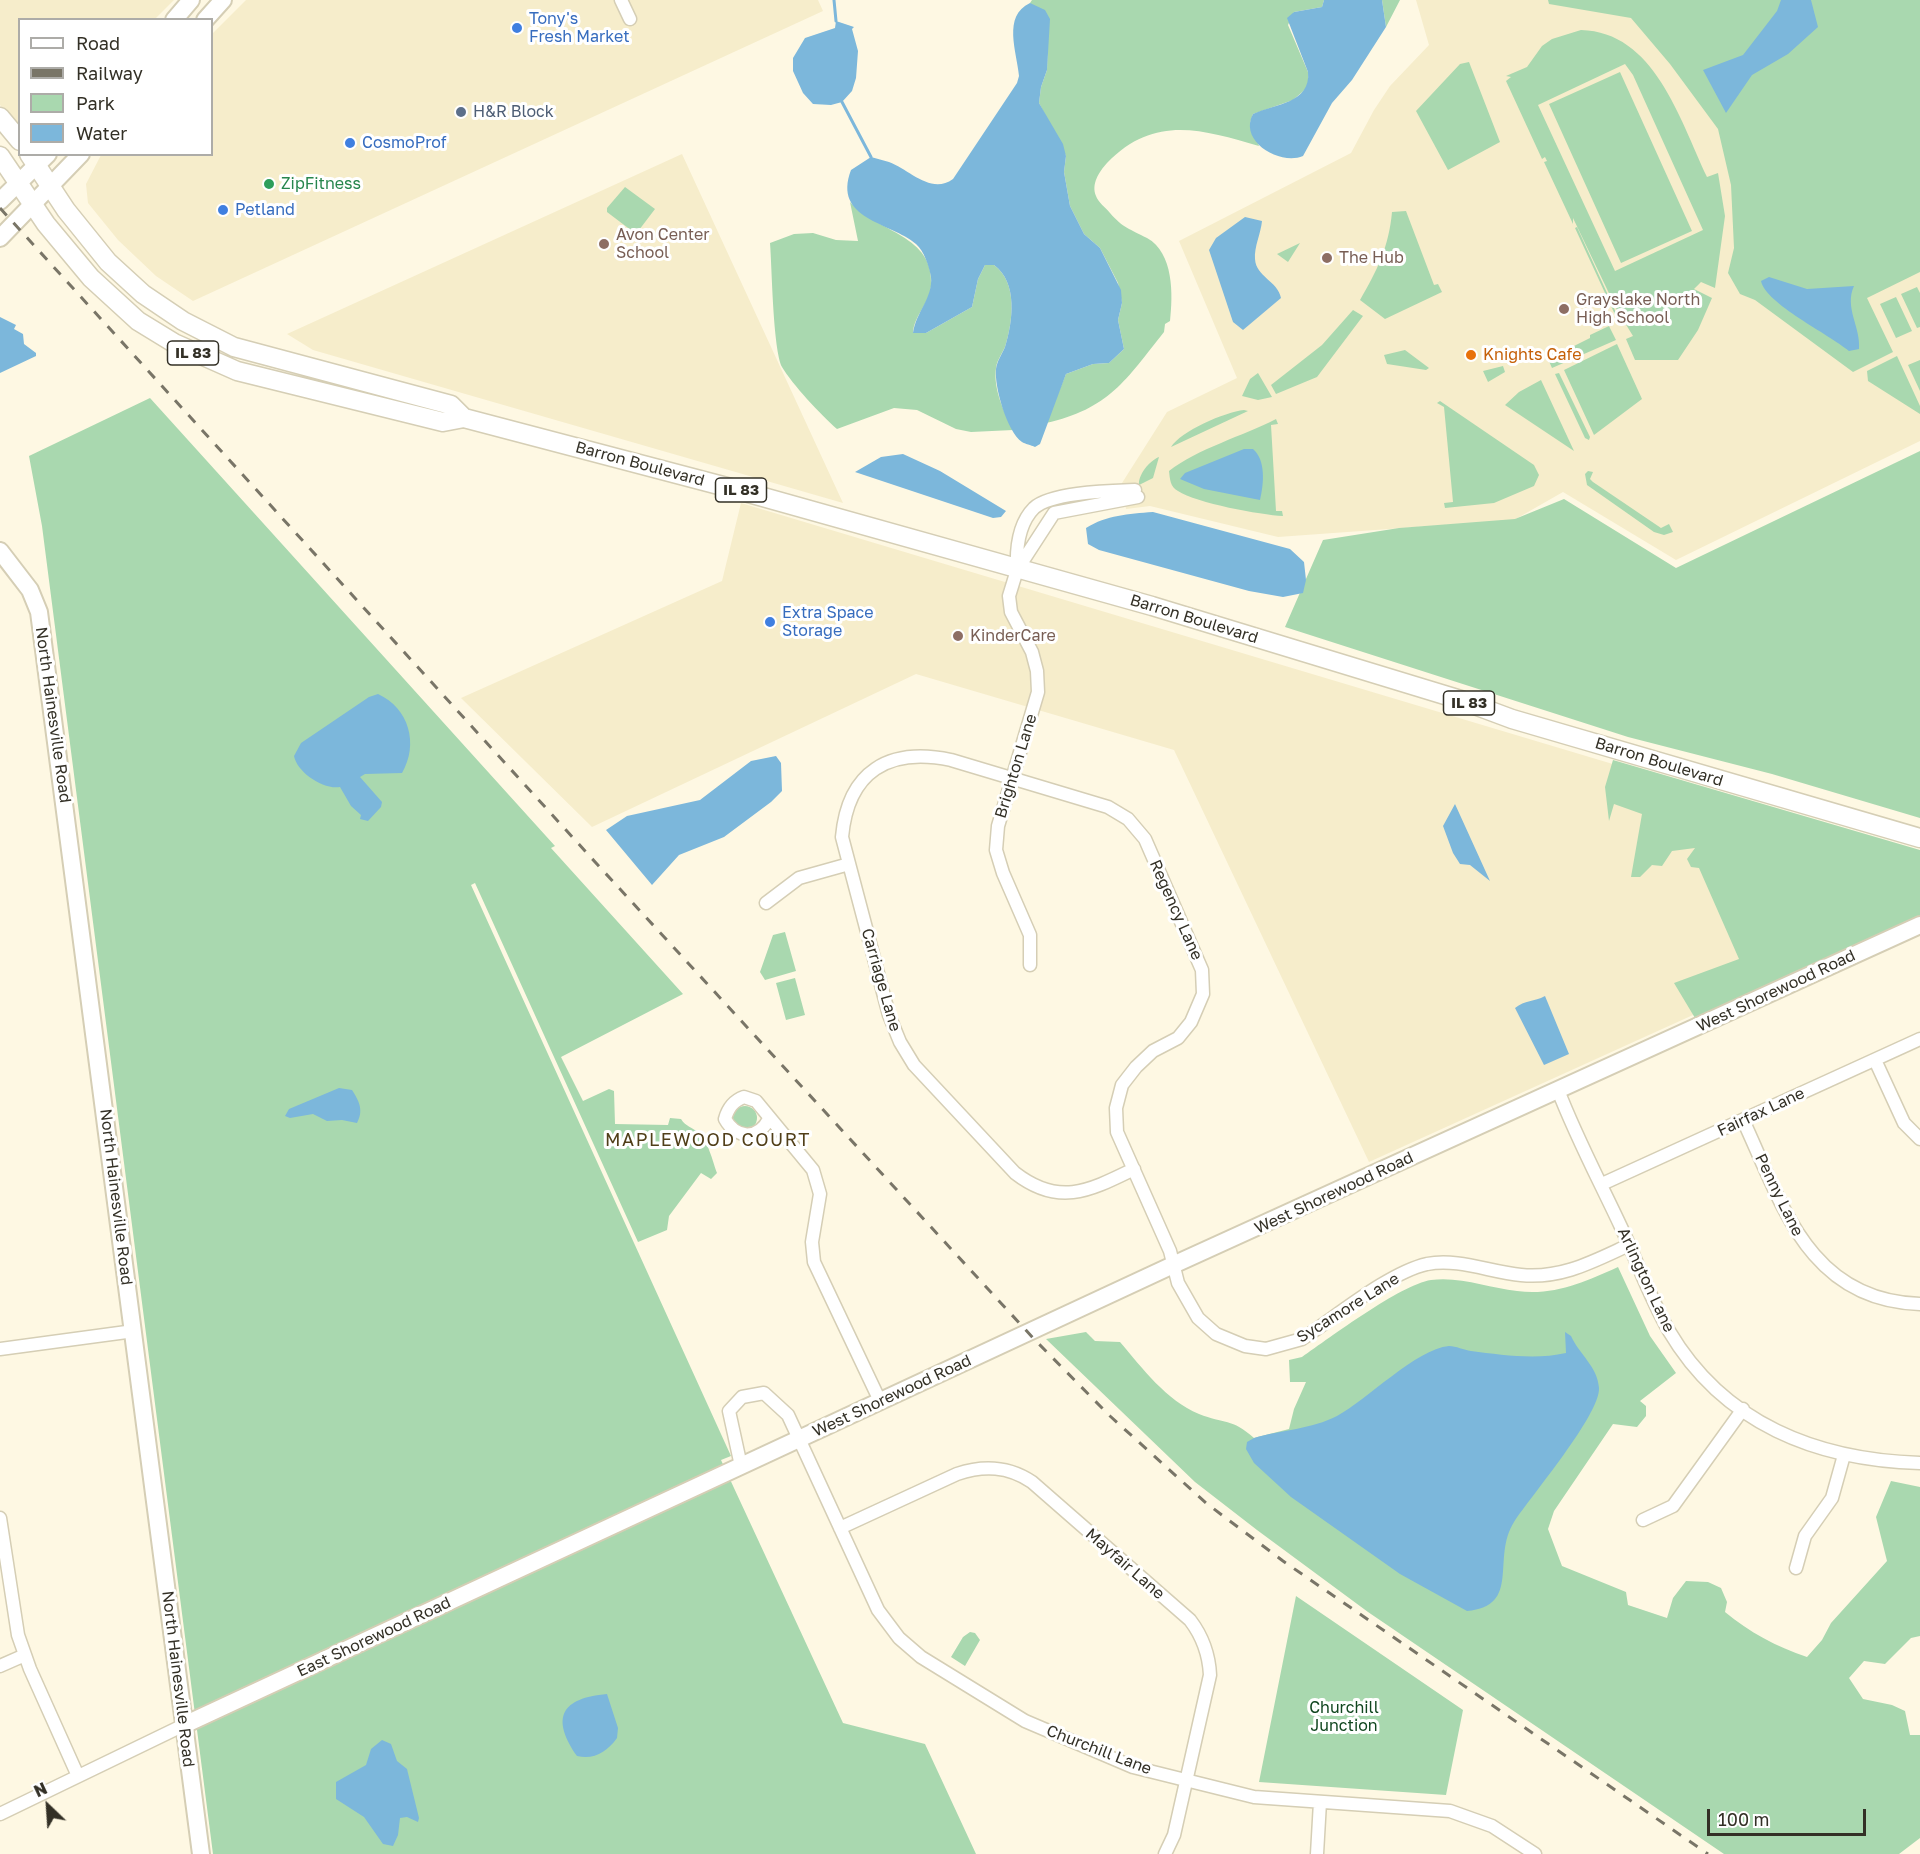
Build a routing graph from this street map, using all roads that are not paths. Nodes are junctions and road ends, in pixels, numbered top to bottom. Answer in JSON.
{"nodes":[{"id":1,"x":191,"y":0,"type":"edge"},
{"id":2,"x":223,"y":0,"type":"edge"},
{"id":3,"x":621,"y":0,"type":"edge"},
{"id":4,"x":176,"y":18,"type":"edge"},
{"id":5,"x":207,"y":18,"type":"edge"},
{"id":6,"x":630,"y":19,"type":"dead end"},
{"id":7,"x":0,"y":117,"type":"edge"},
{"id":8,"x":18,"y":139,"type":"edge"},
{"id":9,"x":0,"y":156,"type":"edge"},
{"id":10,"x":79,"y":156,"type":"edge"},
{"id":11,"x":38,"y":158,"type":"edge"},
{"id":12,"x":18,"y":184,"type":"junction"},
{"id":13,"x":51,"y":186,"type":"junction"},
{"id":14,"x":0,"y":201,"type":"edge"},
{"id":15,"x":32,"y":205,"type":"junction"},
{"id":16,"x":0,"y":238,"type":"edge"},
{"id":17,"x":464,"y":418,"type":"junction"},
{"id":18,"x":0,"y":551,"type":"edge"},
{"id":19,"x":1017,"y":570,"type":"junction"},
{"id":20,"x":1013,"y":778,"type":"junction"},
{"id":21,"x":1920,"y":838,"type":"edge"},
{"id":22,"x":849,"y":864,"type":"junction"},
{"id":23,"x":766,"y":903,"type":"dead end"},
{"id":24,"x":1920,"y":925,"type":"edge"},
{"id":25,"x":1030,"y":964,"type":"dead end"},
{"id":26,"x":1920,"y":1039,"type":"edge"},
{"id":27,"x":1875,"y":1060,"type":"junction"},
{"id":28,"x":1558,"y":1090,"type":"junction"},
{"id":29,"x":769,"y":1119,"type":"dead end"},
{"id":30,"x":1743,"y":1120,"type":"junction"},
{"id":31,"x":1920,"y":1139,"type":"edge"},
{"id":32,"x":1134,"y":1169,"type":"junction"},
{"id":33,"x":1602,"y":1184,"type":"junction"},
{"id":34,"x":1629,"y":1245,"type":"junction"},
{"id":35,"x":1173,"y":1265,"type":"junction"},
{"id":36,"x":1920,"y":1304,"type":"edge"},
{"id":37,"x":134,"y":1331,"type":"junction"},
{"id":38,"x":0,"y":1349,"type":"edge"},
{"id":39,"x":880,"y":1401,"type":"junction"},
{"id":40,"x":1743,"y":1409,"type":"junction"},
{"id":41,"x":799,"y":1439,"type":"junction"},
{"id":42,"x":1844,"y":1455,"type":"junction"},
{"id":43,"x":1920,"y":1463,"type":"edge"},
{"id":44,"x":745,"y":1464,"type":"junction"},
{"id":45,"x":0,"y":1518,"type":"edge"},
{"id":46,"x":1643,"y":1520,"type":"dead end"},
{"id":47,"x":840,"y":1528,"type":"junction"},
{"id":48,"x":1796,"y":1568,"type":"dead end"},
{"id":49,"x":25,"y":1655,"type":"junction"},
{"id":50,"x":0,"y":1666,"type":"edge"},
{"id":51,"x":184,"y":1725,"type":"junction"},
{"id":52,"x":78,"y":1776,"type":"junction"},
{"id":53,"x":1186,"y":1780,"type":"junction"},
{"id":54,"x":1320,"y":1802,"type":"junction"},
{"id":55,"x":0,"y":1814,"type":"edge"},
{"id":56,"x":201,"y":1854,"type":"edge"},
{"id":57,"x":1165,"y":1854,"type":"edge"},
{"id":58,"x":1317,"y":1854,"type":"edge"},
{"id":59,"x":1535,"y":1854,"type":"edge"}],
"edges":[{"from":1,"to":4,"type":"main road"},
{"from":2,"to":5,"type":"main road"},
{"from":3,"to":6,"type":"street"},
{"from":7,"to":8,"type":"main road"},
{"from":9,"to":12,"type":"main road","name":"Barron Boulevard","number":"IL 83"},
{"from":10,"to":13,"type":"main road"},
{"from":11,"to":12,"type":"main road"},
{"from":11,"to":13,"type":"main road","name":"Barron Boulevard"},
{"from":12,"to":14,"type":"main road"},
{"from":12,"to":15,"type":"main road","name":"Barron Boulevard","number":"IL 83"},
{"from":13,"to":15,"type":"main road"},
{"from":13,"to":17,"type":"main road","name":"Barron Boulevard"},
{"from":15,"to":16,"type":"main road"},
{"from":15,"to":17,"type":"main road","name":"Barron Boulevard","number":"IL 83"},
{"from":17,"to":19,"type":"main road","name":"Barron Boulevard","number":"IL 83"},
{"from":18,"to":37,"type":"main road","name":"North Hainesville Road"},
{"from":19,"to":19,"type":"street"},
{"from":19,"to":20,"type":"street","name":"Brighton Lane"},
{"from":19,"to":21,"type":"main road","name":"Barron Boulevard","number":"IL 83"},
{"from":20,"to":22,"type":"street","name":"Carriage Lane"},
{"from":20,"to":25,"type":"street","name":"Brighton Lane"},
{"from":20,"to":32,"type":"street","name":"Regency Lane"},
{"from":22,"to":23,"type":"street"},
{"from":22,"to":32,"type":"street","name":"Carriage Lane"},
{"from":24,"to":28,"type":"main road","name":"West Shorewood Road"},
{"from":26,"to":27,"type":"street","name":"Fairfax Lane"},
{"from":27,"to":30,"type":"street","name":"Fairfax Lane"},
{"from":27,"to":31,"type":"street"},
{"from":28,"to":33,"type":"street","name":"Arlington Lane"},
{"from":28,"to":35,"type":"main road","name":"West Shorewood Road"},
{"from":29,"to":39,"type":"street"},
{"from":30,"to":33,"type":"street","name":"Fairfax Lane"},
{"from":30,"to":36,"type":"street","name":"Penny Lane"},
{"from":32,"to":35,"type":"street","name":"Regency Lane"},
{"from":33,"to":34,"type":"street","name":"Arlington Lane"},
{"from":34,"to":35,"type":"street","name":"Sycamore Lane"},
{"from":34,"to":40,"type":"street","name":"Arlington Lane"},
{"from":35,"to":39,"type":"main road","name":"West Shorewood Road"},
{"from":37,"to":38,"type":"street"},
{"from":37,"to":51,"type":"main road","name":"North Hainesville Road"},
{"from":39,"to":41,"type":"main road","name":"West Shorewood Road"},
{"from":40,"to":42,"type":"street","name":"Arlington Lane"},
{"from":40,"to":46,"type":"street"},
{"from":41,"to":44,"type":"main road","name":"West Shorewood Road"},
{"from":41,"to":44,"type":"street","name":"Churchill Lane"},
{"from":41,"to":47,"type":"street","name":"Churchill Lane"},
{"from":42,"to":43,"type":"street","name":"Arlington Lane"},
{"from":42,"to":48,"type":"street"},
{"from":44,"to":51,"type":"main road","name":"East Shorewood Road"},
{"from":45,"to":49,"type":"street"},
{"from":47,"to":53,"type":"street","name":"Churchill Lane"},
{"from":47,"to":53,"type":"street","name":"Mayfair Lane"},
{"from":49,"to":50,"type":"street"},
{"from":49,"to":52,"type":"street"},
{"from":51,"to":52,"type":"street","name":"East Shorewood Road"},
{"from":51,"to":56,"type":"main road","name":"North Hainesville Road"},
{"from":52,"to":55,"type":"street","name":"East Shorewood Road"},
{"from":53,"to":54,"type":"street","name":"Churchill Lane"},
{"from":53,"to":57,"type":"street","name":"Mayfair Lane"},
{"from":54,"to":58,"type":"street"},
{"from":54,"to":59,"type":"street","name":"Churchill Lane"}]}
